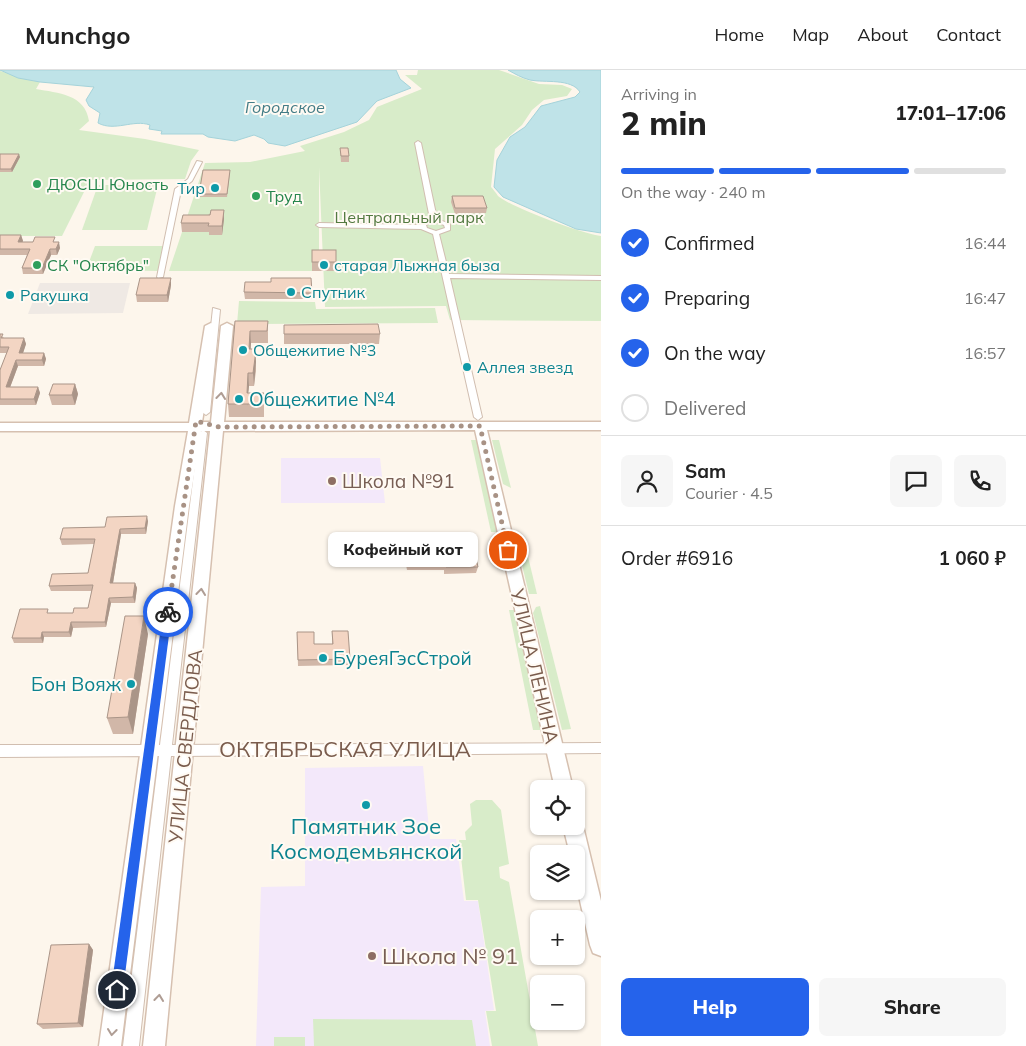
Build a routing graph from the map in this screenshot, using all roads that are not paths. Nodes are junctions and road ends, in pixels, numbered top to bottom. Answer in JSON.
{"nodes":[{"id":1,"x":418,"y":143,"type":"dead end"},
{"id":2,"x":199,"y":162,"type":"dead end"},
{"id":3,"x":434,"y":221,"type":"junction"},
{"id":4,"x":319,"y":225,"type":"dead end"},
{"id":5,"x":423,"y":227,"type":"junction"},
{"id":6,"x":436,"y":233,"type":"junction"},
{"id":7,"x":446,"y":276,"type":"junction"},
{"id":8,"x":160,"y":277,"type":"edge"},
{"id":9,"x":601,"y":278,"type":"edge"},
{"id":10,"x":0,"y":421,"type":"edge"},
{"id":11,"x":479,"y":421,"type":"junction"},
{"id":12,"x":204,"y":424,"type":"junction"},
{"id":13,"x":601,"y":426,"type":"edge"},
{"id":14,"x":0,"y":428,"type":"edge"},
{"id":15,"x":554,"y":748,"type":"junction"},
{"id":16,"x":601,"y":748,"type":"edge"},
{"id":17,"x":148,"y":750,"type":"junction"},
{"id":18,"x":166,"y":750,"type":"junction"},
{"id":19,"x":184,"y":750,"type":"junction"},
{"id":20,"x":0,"y":751,"type":"edge"},
{"id":21,"x":562,"y":780,"type":"edge"},
{"id":22,"x":575,"y":835,"type":"edge"},
{"id":23,"x":601,"y":945,"type":"edge"},
{"id":24,"x":110,"y":1046,"type":"edge"},
{"id":25,"x":131,"y":1046,"type":"edge"},
{"id":26,"x":154,"y":1046,"type":"edge"}],
"edges":[{"from":1,"to":3,"type":"street"},
{"from":2,"to":8,"type":"street"},
{"from":3,"to":5,"type":"street"},
{"from":3,"to":6,"type":"street"},
{"from":4,"to":5,"type":"street"},
{"from":5,"to":6,"type":"street"},
{"from":6,"to":7,"type":"street","name":"УЛИЦА ЛЕНИНА"},
{"from":7,"to":9,"type":"street"},
{"from":7,"to":11,"type":"street","name":"УЛИЦА ЛЕНИНА"},
{"from":10,"to":12,"type":"street"},
{"from":11,"to":12,"type":"street"},
{"from":11,"to":13,"type":"street"},
{"from":11,"to":15,"type":"street","name":"УЛИЦА ЛЕНИНА"},
{"from":12,"to":12,"type":"street","name":"УЛИЦА СВЕРДЛОВА"},
{"from":12,"to":14,"type":"street"},
{"from":12,"to":17,"type":"street","name":"УЛИЦА СВЕРДЛОВА"},
{"from":12,"to":18,"type":"street"},
{"from":19,"to":12,"type":"street","name":"УЛИЦА СВЕРДЛОВА","one_way":true},
{"from":15,"to":16,"type":"street","name":"ОКТЯБРЬСКАЯ УЛИЦА"},
{"from":15,"to":19,"type":"street","name":"ОКТЯБРЬСКАЯ УЛИЦА"},
{"from":15,"to":21,"type":"street","name":"УЛИЦА ЛЕНИНА"},
{"from":17,"to":18,"type":"street","name":"ОКТЯБРЬСКАЯ УЛИЦА"},
{"from":17,"to":20,"type":"street","name":"ОКТЯБРЬСКАЯ УЛИЦА"},
{"from":17,"to":24,"type":"street","name":"УЛИЦА СВЕРДЛОВА","one_way":true},
{"from":18,"to":19,"type":"street","name":"ОКТЯБРЬСКАЯ УЛИЦА"},
{"from":18,"to":25,"type":"street"},
{"from":26,"to":19,"type":"street","name":"УЛИЦА СВЕРДЛОВА","one_way":true},
{"from":22,"to":23,"type":"street"}]}
